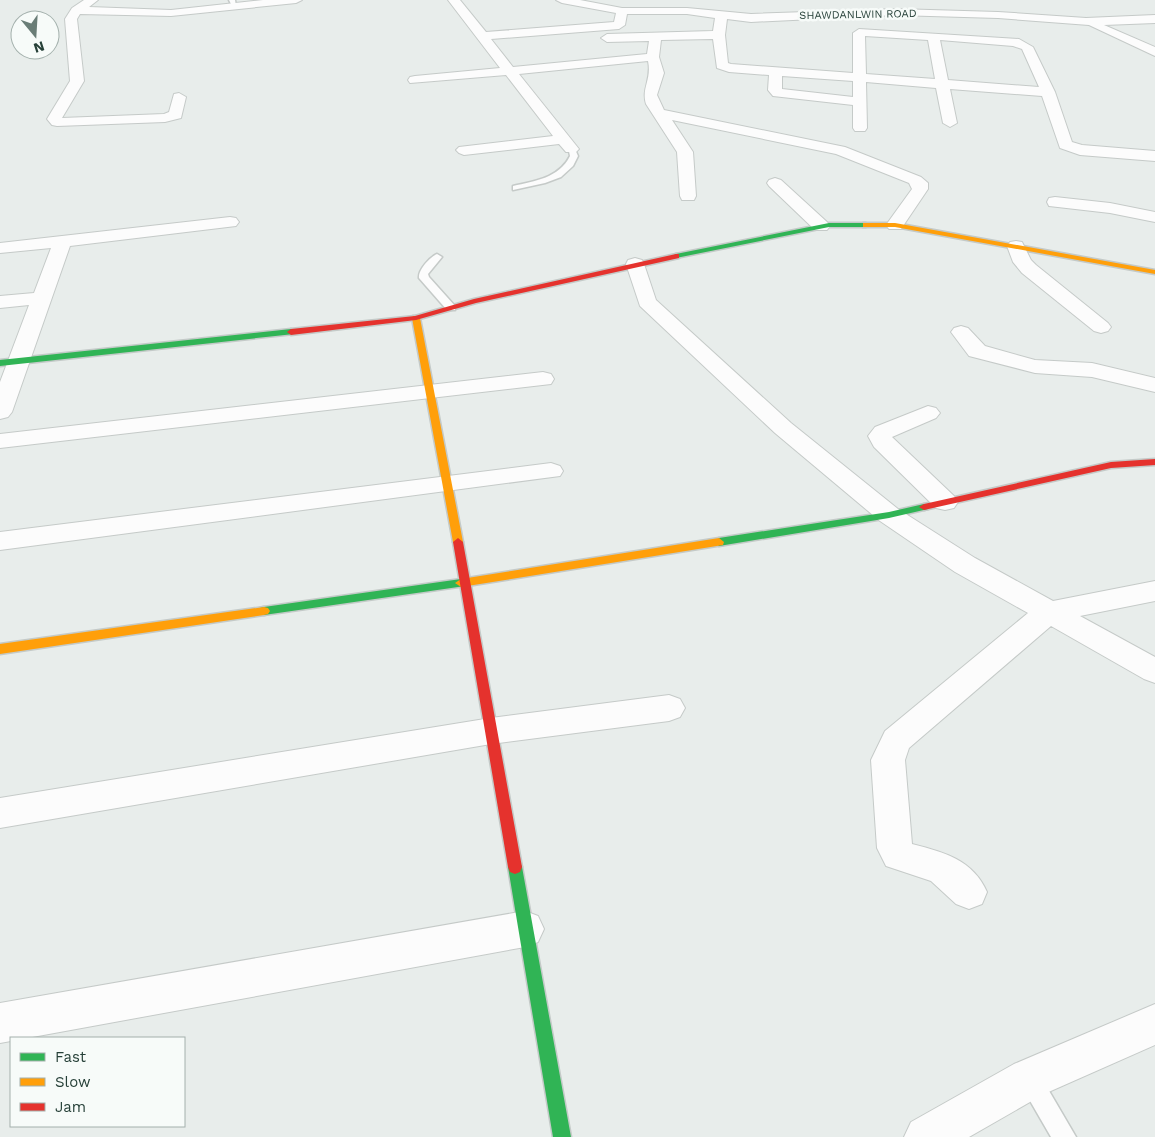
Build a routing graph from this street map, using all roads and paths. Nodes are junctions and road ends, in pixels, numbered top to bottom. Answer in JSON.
{"nodes":[{"id":1,"x":92,"y":0,"type":"edge"},
{"id":2,"x":296,"y":0,"type":"edge"},
{"id":3,"x":454,"y":0,"type":"edge"},
{"id":4,"x":566,"y":0,"type":"edge"},
{"id":5,"x":233,"y":3,"type":"edge"},
{"id":6,"x":619,"y":5,"type":"edge"},
{"id":7,"x":731,"y":5,"type":"dead end"},
{"id":8,"x":600,"y":8,"type":"junction"},
{"id":9,"x":76,"y":10,"type":"junction"},
{"id":10,"x":554,"y":12,"type":"dead end"},
{"id":11,"x":722,"y":15,"type":"junction"},
{"id":12,"x":1155,"y":19,"type":"edge"},
{"id":13,"x":1086,"y":22,"type":"junction"},
{"id":14,"x":656,"y":35,"type":"junction"},
{"id":15,"x":719,"y":35,"type":"junction"},
{"id":16,"x":483,"y":36,"type":"junction"},
{"id":17,"x":933,"y":36,"type":"junction"},
{"id":18,"x":607,"y":38,"type":"dead end"},
{"id":19,"x":1155,"y":52,"type":"edge"},
{"id":20,"x":653,"y":57,"type":"junction"},
{"id":21,"x":508,"y":69,"type":"junction"},
{"id":22,"x":776,"y":72,"type":"junction"},
{"id":23,"x":860,"y":77,"type":"junction"},
{"id":24,"x":416,"y":80,"type":"dead end"},
{"id":25,"x":944,"y":84,"type":"junction"},
{"id":26,"x":1048,"y":92,"type":"junction"},
{"id":27,"x":180,"y":97,"type":"dead end"},
{"id":28,"x":860,"y":102,"type":"junction"},
{"id":29,"x":658,"y":114,"type":"junction"},
{"id":30,"x":950,"y":123,"type":"dead end"},
{"id":31,"x":860,"y":128,"type":"dead end"},
{"id":32,"x":568,"y":144,"type":"junction"},
{"id":33,"x":464,"y":150,"type":"dead end"},
{"id":34,"x":1155,"y":156,"type":"edge"},
{"id":35,"x":775,"y":183,"type":"dead end"},
{"id":36,"x":516,"y":188,"type":"dead end"},
{"id":37,"x":688,"y":196,"type":"dead end"},
{"id":38,"x":1055,"y":202,"type":"dead end"},
{"id":39,"x":1155,"y":217,"type":"edge"},
{"id":40,"x":230,"y":222,"type":"dead end"},
{"id":41,"x":895,"y":224,"type":"junction"},
{"id":42,"x":821,"y":226,"type":"junction"},
{"id":43,"x":62,"y":242,"type":"junction"},
{"id":44,"x":1016,"y":246,"type":"junction"},
{"id":45,"x":0,"y":248,"type":"edge"},
{"id":46,"x":437,"y":257,"type":"dead end"},
{"id":47,"x":635,"y":264,"type":"junction"},
{"id":48,"x":1155,"y":272,"type":"edge"},
{"id":49,"x":41,"y":298,"type":"junction"},
{"id":50,"x":0,"y":302,"type":"edge"},
{"id":51,"x":451,"y":308,"type":"junction"},
{"id":52,"x":416,"y":318,"type":"junction"},
{"id":53,"x":1101,"y":327,"type":"dead end"},
{"id":54,"x":961,"y":332,"type":"dead end"},
{"id":55,"x":9,"y":362,"type":"edge"},
{"id":56,"x":543,"y":378,"type":"dead end"},
{"id":57,"x":1155,"y":385,"type":"edge"},
{"id":58,"x":428,"y":391,"type":"junction"},
{"id":59,"x":0,"y":412,"type":"edge"},
{"id":60,"x":928,"y":413,"type":"dead end"},
{"id":61,"x":0,"y":440,"type":"edge"},
{"id":62,"x":1155,"y":462,"type":"edge"},
{"id":63,"x":551,"y":471,"type":"dead end"},
{"id":64,"x":448,"y":484,"type":"junction"},
{"id":65,"x":945,"y":502,"type":"junction"},
{"id":66,"x":889,"y":514,"type":"junction"},
{"id":67,"x":0,"y":541,"type":"edge"},
{"id":68,"x":464,"y":583,"type":"junction"},
{"id":69,"x":1155,"y":592,"type":"edge"},
{"id":70,"x":1049,"y":612,"type":"junction"},
{"id":71,"x":0,"y":649,"type":"edge"},
{"id":72,"x":1155,"y":671,"type":"edge"},
{"id":73,"x":669,"y":708,"type":"dead end"},
{"id":74,"x":491,"y":731,"type":"junction"},
{"id":75,"x":0,"y":813,"type":"edge"},
{"id":76,"x":969,"y":892,"type":"dead end"},
{"id":77,"x":525,"y":929,"type":"junction"},
{"id":78,"x":0,"y":1023,"type":"edge"},
{"id":79,"x":1155,"y":1024,"type":"edge"},
{"id":80,"x":1029,"y":1079,"type":"junction"},
{"id":81,"x":562,"y":1137,"type":"edge"},
{"id":82,"x":926,"y":1137,"type":"edge"},
{"id":83,"x":1064,"y":1137,"type":"edge"}],
"edges":[{"from":1,"to":9,"type":"street"},
{"from":2,"to":5,"type":"street"},
{"from":3,"to":16,"type":"street"},
{"from":4,"to":8,"type":"street","name":"SHAWDANLWIN ROAD"},
{"from":5,"to":9,"type":"street"},
{"from":6,"to":8,"type":"street","name":"SHAWDANLWIN ROAD"},
{"from":6,"to":11,"type":"street","name":"SHAWDANLWIN ROAD"},
{"from":6,"to":16,"type":"street"},
{"from":7,"to":11,"type":"street"},
{"from":8,"to":10,"type":"street"},
{"from":9,"to":27,"type":"street"},
{"from":11,"to":13,"type":"street","name":"SHAWDANLWIN ROAD"},
{"from":11,"to":15,"type":"street"},
{"from":12,"to":13,"type":"street","name":"SHAWDANLWIN ROAD"},
{"from":13,"to":19,"type":"street"},
{"from":14,"to":15,"type":"street"},
{"from":14,"to":18,"type":"street"},
{"from":14,"to":20,"type":"street"},
{"from":15,"to":22,"type":"street"},
{"from":16,"to":21,"type":"street"},
{"from":17,"to":23,"type":"street"},
{"from":17,"to":25,"type":"street"},
{"from":17,"to":26,"type":"street"},
{"from":20,"to":21,"type":"street"},
{"from":20,"to":29,"type":"street"},
{"from":21,"to":24,"type":"street"},
{"from":21,"to":32,"type":"street"},
{"from":22,"to":23,"type":"street"},
{"from":22,"to":28,"type":"street"},
{"from":23,"to":25,"type":"street"},
{"from":23,"to":28,"type":"street"},
{"from":25,"to":26,"type":"street"},
{"from":25,"to":30,"type":"street"},
{"from":26,"to":34,"type":"street"},
{"from":28,"to":31,"type":"street"},
{"from":29,"to":37,"type":"street"},
{"from":29,"to":41,"type":"street"},
{"from":32,"to":33,"type":"street"},
{"from":32,"to":36,"type":"lane"},
{"from":35,"to":42,"type":"street"},
{"from":38,"to":39,"type":"street"},
{"from":40,"to":43,"type":"street"},
{"from":41,"to":42,"type":"street"},
{"from":41,"to":44,"type":"street"},
{"from":42,"to":47,"type":"street"},
{"from":43,"to":45,"type":"street"},
{"from":43,"to":49,"type":"street"},
{"from":44,"to":48,"type":"street"},
{"from":44,"to":53,"type":"street"},
{"from":46,"to":51,"type":"lane"},
{"from":47,"to":51,"type":"street"},
{"from":47,"to":66,"type":"street"},
{"from":49,"to":50,"type":"street"},
{"from":49,"to":55,"type":"street"},
{"from":51,"to":52,"type":"street"},
{"from":52,"to":55,"type":"street"},
{"from":52,"to":58,"type":"street"},
{"from":54,"to":57,"type":"street"},
{"from":55,"to":59,"type":"street"},
{"from":56,"to":58,"type":"street"},
{"from":58,"to":61,"type":"street"},
{"from":58,"to":64,"type":"street"},
{"from":60,"to":65,"type":"street"},
{"from":62,"to":65,"type":"street"},
{"from":63,"to":64,"type":"street"},
{"from":64,"to":67,"type":"street"},
{"from":64,"to":68,"type":"street"},
{"from":65,"to":66,"type":"street"},
{"from":66,"to":68,"type":"street"},
{"from":66,"to":70,"type":"street"},
{"from":68,"to":71,"type":"street"},
{"from":68,"to":74,"type":"street"},
{"from":69,"to":70,"type":"street"},
{"from":70,"to":72,"type":"street"},
{"from":70,"to":76,"type":"street"},
{"from":73,"to":74,"type":"street"},
{"from":74,"to":75,"type":"street"},
{"from":74,"to":77,"type":"street"},
{"from":77,"to":78,"type":"street"},
{"from":77,"to":81,"type":"street"},
{"from":79,"to":80,"type":"street"},
{"from":80,"to":82,"type":"street"},
{"from":80,"to":83,"type":"lane"}]}
